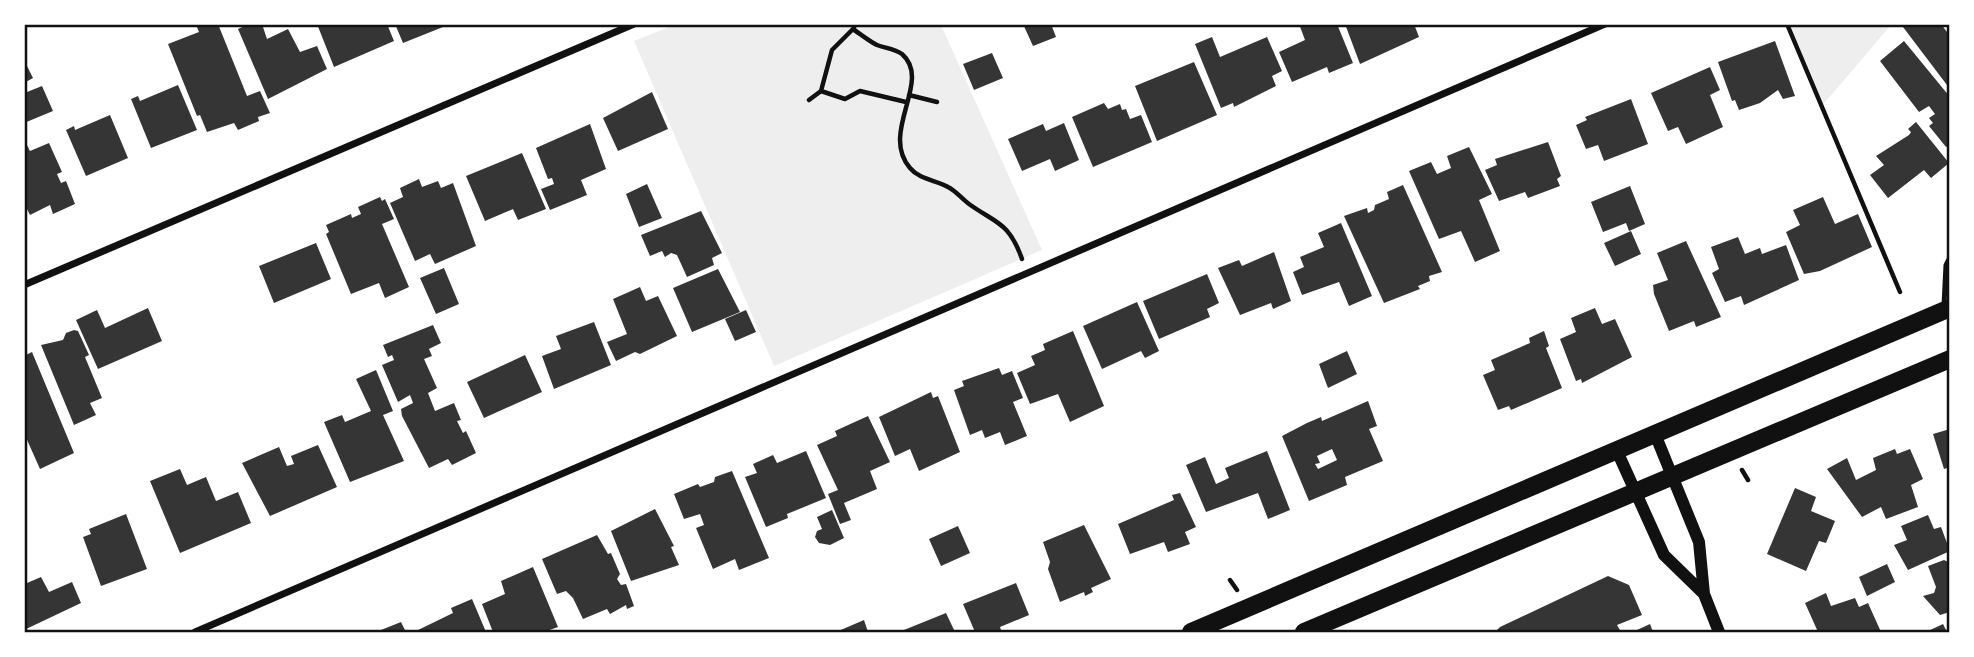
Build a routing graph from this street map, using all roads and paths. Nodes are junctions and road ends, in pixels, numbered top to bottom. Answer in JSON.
{"nodes":[{"id":1,"x":634,"y":24,"type":"edge"},
{"id":2,"x":1605,"y":24,"type":"edge"},
{"id":3,"x":1787,"y":24,"type":"edge"},
{"id":4,"x":854,"y":26,"type":"edge"},
{"id":5,"x":821,"y":91,"type":"junction"},
{"id":6,"x":909,"y":94,"type":"junction"},
{"id":7,"x":808,"y":100,"type":"dead end"},
{"id":8,"x":906,"y":102,"type":"junction"},
{"id":9,"x":937,"y":102,"type":"dead end"},
{"id":10,"x":1950,"y":257,"type":"edge"},
{"id":11,"x":1027,"y":274,"type":"junction"},
{"id":12,"x":24,"y":285,"type":"edge"},
{"id":13,"x":1900,"y":292,"type":"dead end"},
{"id":14,"x":1947,"y":308,"type":"edge"},
{"id":15,"x":1950,"y":359,"type":"edge"},
{"id":16,"x":1655,"y":435,"type":"junction"},
{"id":17,"x":1618,"y":451,"type":"junction"},
{"id":18,"x":1674,"y":477,"type":"junction"},
{"id":19,"x":1637,"y":493,"type":"junction"},
{"id":20,"x":1704,"y":594,"type":"junction"},
{"id":21,"x":195,"y":632,"type":"edge"},
{"id":22,"x":1191,"y":632,"type":"edge"},
{"id":23,"x":1304,"y":632,"type":"edge"},
{"id":24,"x":1719,"y":632,"type":"edge"}],
"edges":[{"from":1,"to":12,"type":"street"},
{"from":2,"to":11,"type":"street"},
{"from":3,"to":13,"type":"path"},
{"from":4,"to":5,"type":"path"},
{"from":4,"to":6,"type":"path"},
{"from":5,"to":7,"type":"path"},
{"from":5,"to":8,"type":"path"},
{"from":6,"to":8,"type":"path"},
{"from":6,"to":9,"type":"path"},
{"from":8,"to":11,"type":"path"},
{"from":10,"to":14,"type":"lane"},
{"from":11,"to":21,"type":"street"},
{"from":14,"to":16,"type":"main road"},
{"from":15,"to":18,"type":"main road"},
{"from":16,"to":17,"type":"main road"},
{"from":16,"to":18,"type":"street"},
{"from":17,"to":19,"type":"street"},
{"from":17,"to":22,"type":"main road"},
{"from":18,"to":19,"type":"main road"},
{"from":18,"to":20,"type":"street"},
{"from":19,"to":20,"type":"street"},
{"from":19,"to":23,"type":"main road"},
{"from":20,"to":24,"type":"street"}]}
